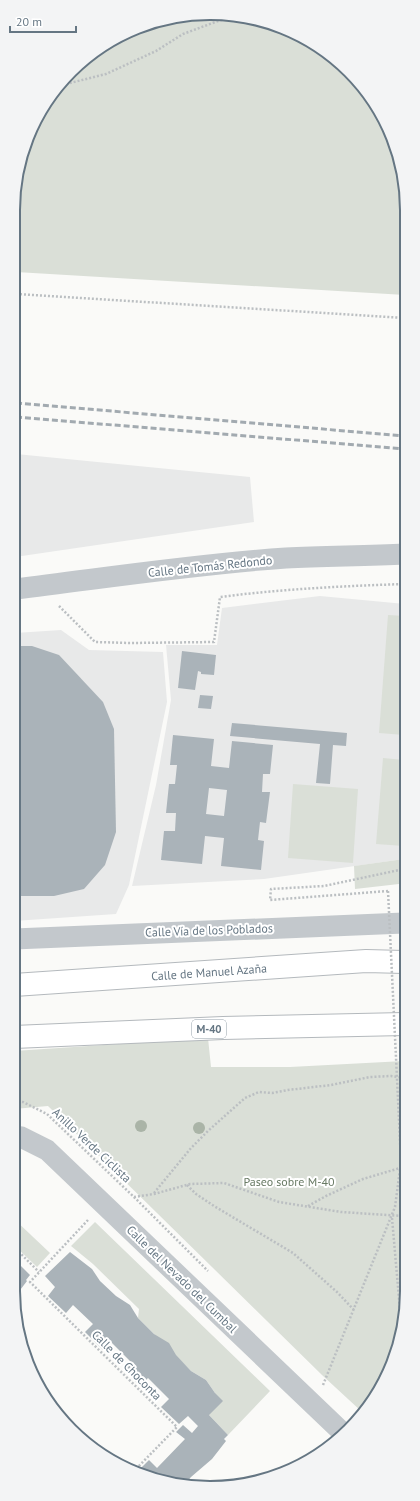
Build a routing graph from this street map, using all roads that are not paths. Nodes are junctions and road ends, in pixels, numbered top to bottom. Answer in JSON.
{"nodes":[{"id":1,"x":400,"y":554,"type":"edge"},
{"id":2,"x":20,"y":588,"type":"edge"},
{"id":3,"x":400,"y":923,"type":"edge"},
{"id":4,"x":20,"y":939,"type":"edge"},
{"id":5,"x":400,"y":957,"type":"edge"},
{"id":6,"x":366,"y":961,"type":"junction"},
{"id":7,"x":400,"y":962,"type":"edge"},
{"id":8,"x":20,"y":985,"type":"edge"},
{"id":9,"x":400,"y":1024,"type":"edge"},
{"id":10,"x":354,"y":1025,"type":"junction"},
{"id":11,"x":400,"y":1033,"type":"edge"},
{"id":12,"x":20,"y":1037,"type":"edge"},
{"id":13,"x":20,"y":1137,"type":"edge"},
{"id":14,"x":339,"y":1430,"type":"edge"}],
"edges":[{"from":1,"to":2,"type":"street","name":"Calle de Tomás Redondo"},
{"from":3,"to":4,"type":"street","name":"Calle Vía de los Poblados"},
{"from":5,"to":6,"type":"highway"},
{"from":6,"to":7,"type":"highway","name":"Calle de Manuel Azaña"},
{"from":6,"to":8,"type":"highway","name":"Calle de Manuel Azaña"},
{"from":9,"to":10,"type":"highway","number":"M-40"},
{"from":10,"to":11,"type":"highway"},
{"from":10,"to":12,"type":"highway","number":"M-40"},
{"from":13,"to":14,"type":"street","name":"Calle del Nevado del Cumbal"}]}
